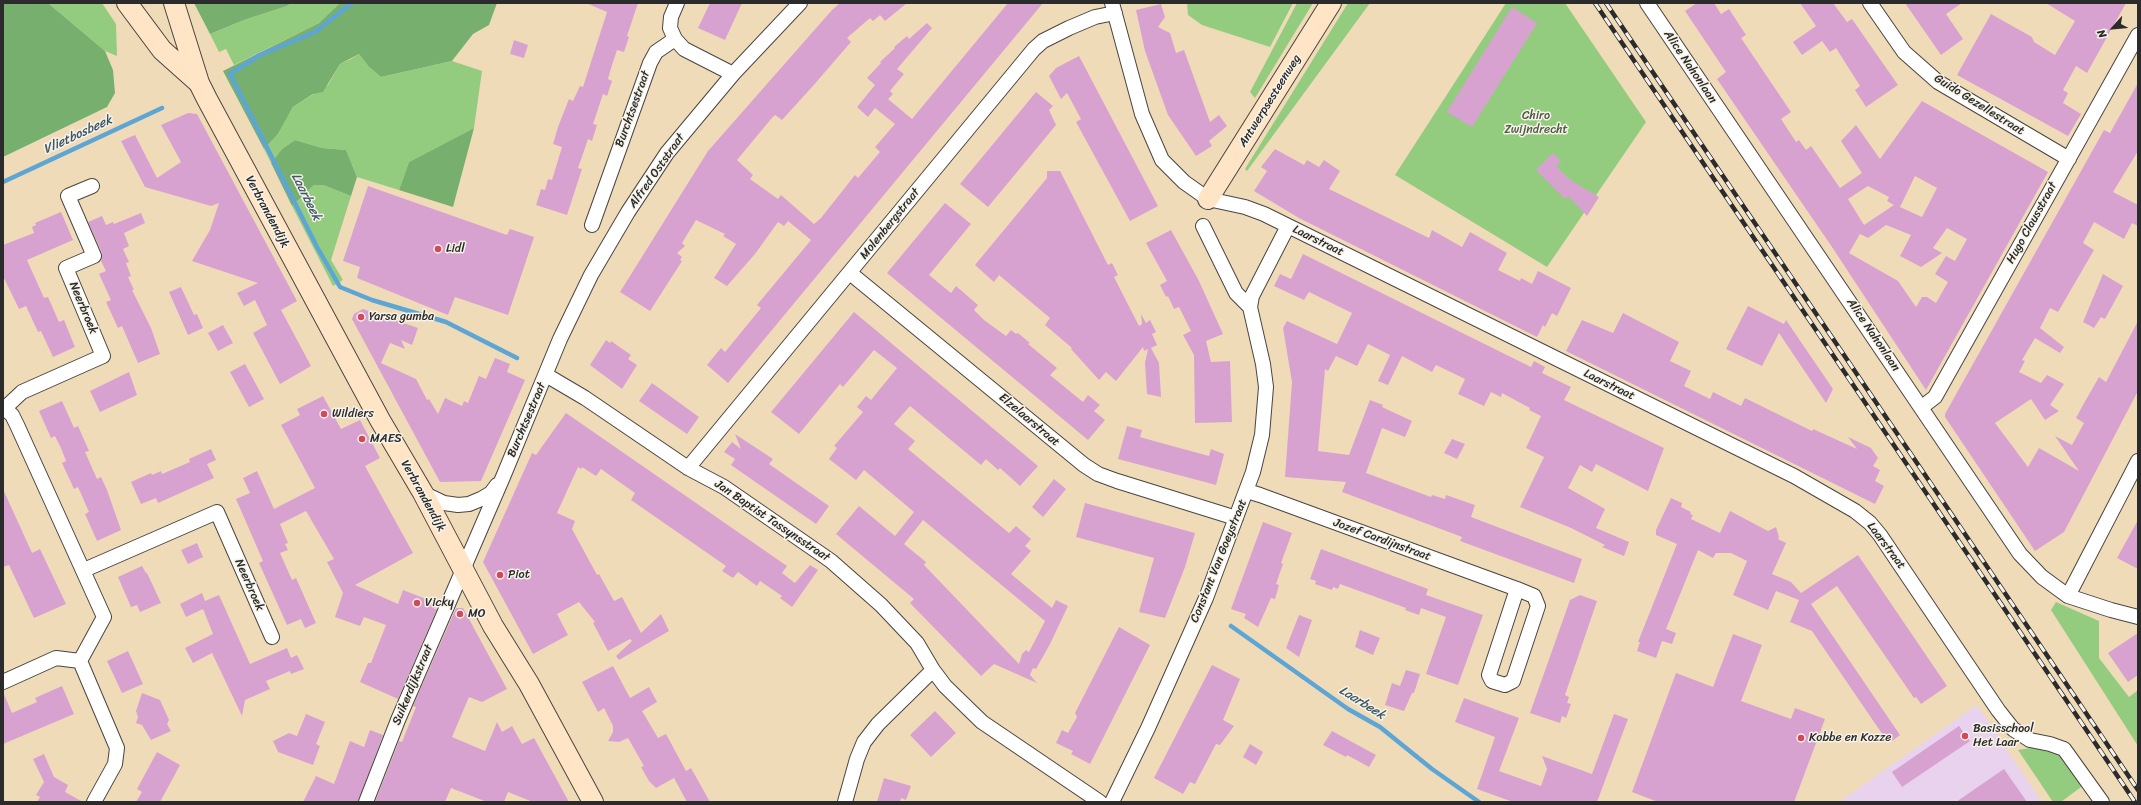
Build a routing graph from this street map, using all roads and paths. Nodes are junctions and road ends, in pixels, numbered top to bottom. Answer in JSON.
{"nodes":[{"id":1,"x":127,"y":3,"type":"edge"},
{"id":2,"x":174,"y":3,"type":"edge"},
{"id":3,"x":678,"y":3,"type":"edge"},
{"id":4,"x":800,"y":3,"type":"edge"},
{"id":5,"x":1331,"y":3,"type":"edge"},
{"id":6,"x":1647,"y":3,"type":"edge"},
{"id":7,"x":1870,"y":3,"type":"edge"},
{"id":8,"x":1113,"y":8,"type":"edge"},
{"id":9,"x":2138,"y":35,"type":"edge"},
{"id":10,"x":675,"y":39,"type":"junction"},
{"id":11,"x":733,"y":74,"type":"junction"},
{"id":12,"x":199,"y":83,"type":"junction"},
{"id":13,"x":2068,"y":159,"type":"junction"},
{"id":14,"x":92,"y":186,"type":"dead end"},
{"id":15,"x":1208,"y":199,"type":"junction"},
{"id":16,"x":592,"y":224,"type":"dead end"},
{"id":17,"x":1203,"y":226,"type":"dead end"},
{"id":18,"x":1288,"y":226,"type":"junction"},
{"id":19,"x":850,"y":273,"type":"junction"},
{"id":20,"x":591,"y":275,"type":"joint"},
{"id":21,"x":1250,"y":307,"type":"junction"},
{"id":22,"x":546,"y":375,"type":"junction"},
{"id":23,"x":1922,"y":407,"type":"junction"},
{"id":24,"x":4,"y":408,"type":"edge"},
{"id":25,"x":2138,"y":461,"type":"edge"},
{"id":26,"x":688,"y":468,"type":"junction"},
{"id":27,"x":503,"y":477,"type":"junction"},
{"id":28,"x":1247,"y":491,"type":"junction"},
{"id":29,"x":423,"y":493,"type":"junction"},
{"id":30,"x":1236,"y":518,"type":"junction"},
{"id":31,"x":84,"y":570,"type":"junction"},
{"id":32,"x":464,"y":570,"type":"junction"},
{"id":33,"x":1517,"y":589,"type":"junction"},
{"id":34,"x":2068,"y":596,"type":"junction"},
{"id":35,"x":2138,"y":617,"type":"edge"},
{"id":36,"x":272,"y":637,"type":"dead end"},
{"id":37,"x":80,"y":661,"type":"junction"},
{"id":38,"x":933,"y":670,"type":"junction"},
{"id":39,"x":3,"y":682,"type":"edge"},
{"id":40,"x":94,"y":802,"type":"edge"},
{"id":41,"x":366,"y":802,"type":"edge"},
{"id":42,"x":593,"y":802,"type":"edge"},
{"id":43,"x":845,"y":802,"type":"edge"},
{"id":44,"x":1100,"y":802,"type":"edge"},
{"id":45,"x":1112,"y":802,"type":"edge"},
{"id":46,"x":2102,"y":802,"type":"edge"}],
"edges":[{"from":1,"to":12,"type":"main road","name":"Verbrandendijk"},
{"from":2,"to":12,"type":"main road","name":"Verbrandendijk"},
{"from":3,"to":10,"type":"street"},
{"from":4,"to":11,"type":"street","name":"Alfred Oststraat"},
{"from":5,"to":15,"type":"main road","name":"Antwerpsesteenweg"},
{"from":6,"to":23,"type":"street","name":"Alice Nahonlaan"},
{"from":7,"to":13,"type":"street","name":"Guido Gezellestraat"},
{"from":8,"to":15,"type":"street","name":"Laarstraat"},
{"from":8,"to":19,"type":"street","name":"Molenbergstraat"},
{"from":9,"to":13,"type":"street","name":"Hugo Clausstraat"},
{"from":10,"to":11,"type":"street"},
{"from":10,"to":16,"type":"street","name":"Burchtsestraat"},
{"from":11,"to":20,"type":"street","name":"Alfred Oststraat"},
{"from":12,"to":29,"type":"main road","name":"Verbrandendijk"},
{"from":13,"to":23,"type":"street","name":"Hugo Clausstraat"},
{"from":14,"to":24,"type":"street","name":"Neerbroek"},
{"from":15,"to":18,"type":"street","name":"Laarstraat"},
{"from":17,"to":21,"type":"street"},
{"from":18,"to":21,"type":"street"},
{"from":18,"to":46,"type":"street","name":"Laarstraat"},
{"from":19,"to":26,"type":"street","name":"Molenbergstraat"},
{"from":19,"to":30,"type":"street","name":"Elzelaarstraat"},
{"from":20,"to":22,"type":"street","name":"Burchtsestraat"},
{"from":21,"to":28,"type":"street","name":"Constant Van Goeystraat"},
{"from":22,"to":26,"type":"street","name":"Jan Baptist Tassynsstraat"},
{"from":22,"to":27,"type":"street","name":"Burchtsestraat"},
{"from":23,"to":34,"type":"street","name":"Alice Nahonlaan"},
{"from":24,"to":31,"type":"street","name":"Neerbroek"},
{"from":25,"to":34,"type":"street"},
{"from":26,"to":38,"type":"street","name":"Jan Baptist Tassynsstraat"},
{"from":27,"to":29,"type":"street","name":"Burchtsestraat"},
{"from":27,"to":32,"type":"street","name":"Burchtsestraat"},
{"from":28,"to":30,"type":"street","name":"Constant Van Goeystraat"},
{"from":28,"to":33,"type":"street","name":"Jozef Cardijnstraat"},
{"from":29,"to":32,"type":"main road","name":"Verbrandendijk"},
{"from":30,"to":45,"type":"street","name":"Constant Van Goeystraat"},
{"from":31,"to":36,"type":"street","name":"Neerbroek"},
{"from":31,"to":37,"type":"street","name":"Neerbroek"},
{"from":32,"to":41,"type":"street","name":"Suikerdijkstraat"},
{"from":32,"to":42,"type":"main road","name":"Verbrandendijk"},
{"from":33,"to":33,"type":"street","name":"Jozef Cardijnstraat"},
{"from":34,"to":35,"type":"street","name":"Alice Nahonlaan"},
{"from":37,"to":39,"type":"street"},
{"from":37,"to":40,"type":"street"},
{"from":38,"to":43,"type":"street"},
{"from":38,"to":44,"type":"street","name":"Jan Baptist Tassynsstraat"}]}
